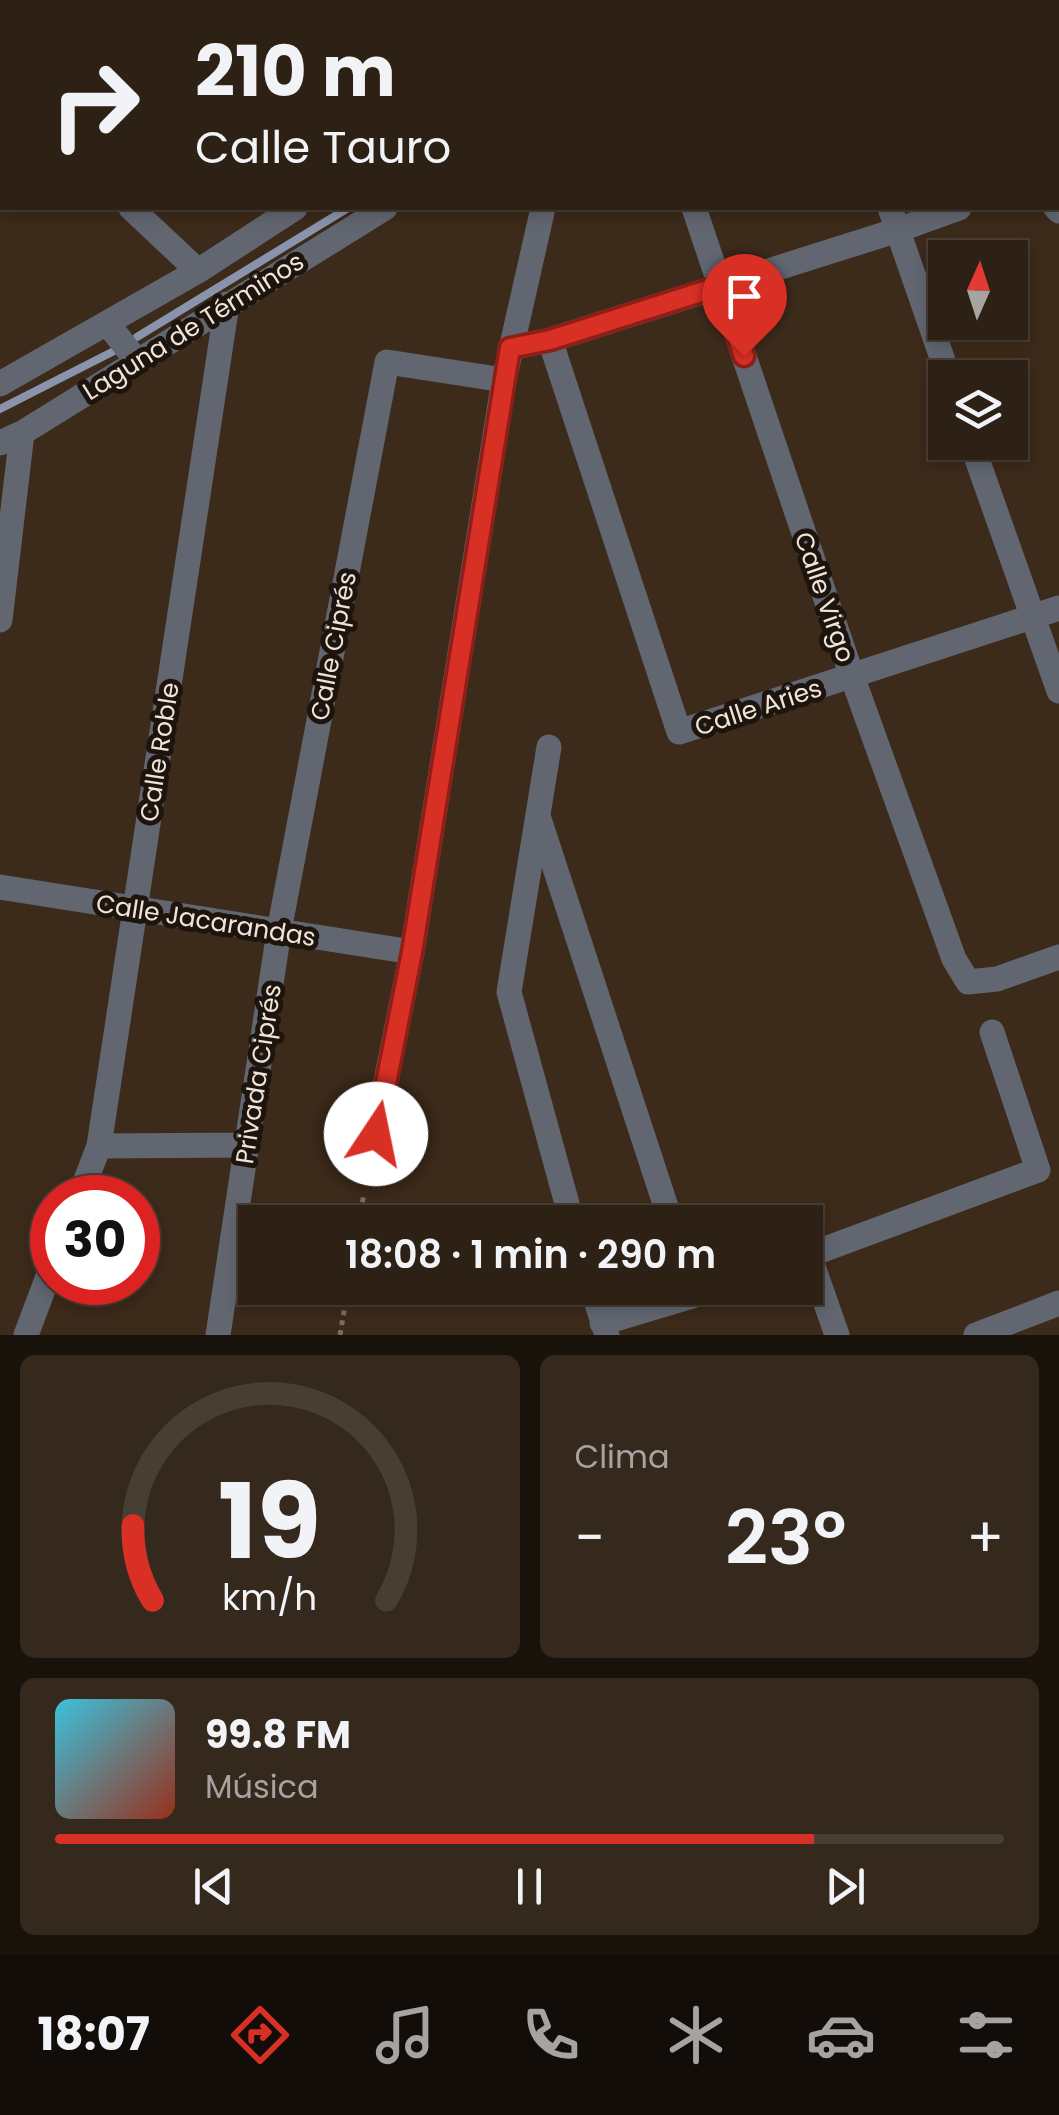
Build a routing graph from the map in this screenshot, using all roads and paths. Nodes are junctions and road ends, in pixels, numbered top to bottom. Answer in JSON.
{"nodes":[{"id":1,"x":133,"y":210,"type":"edge"},
{"id":2,"x":292,"y":210,"type":"edge"},
{"id":3,"x":382,"y":210,"type":"edge"},
{"id":4,"x":543,"y":210,"type":"edge"},
{"id":5,"x":695,"y":210,"type":"edge"},
{"id":6,"x":946,"y":210,"type":"edge"},
{"id":7,"x":894,"y":219,"type":"edge"},
{"id":8,"x":198,"y":271,"type":"junction"},
{"id":9,"x":720,"y":286,"type":"junction"},
{"id":10,"x":227,"y":304,"type":"junction"},
{"id":11,"x":107,"y":323,"type":"junction"},
{"id":12,"x":550,"y":340,"type":"junction"},
{"id":13,"x":510,"y":348,"type":"junction"},
{"id":14,"x":137,"y":360,"type":"junction"},
{"id":15,"x":943,"y":360,"type":"edge"},
{"id":16,"x":504,"y":380,"type":"junction"},
{"id":17,"x":0,"y":384,"type":"edge"},
{"id":18,"x":11,"y":438,"type":"edge"},
{"id":19,"x":978,"y":460,"type":"edge"},
{"id":20,"x":1059,"y":608,"type":"edge"},
{"id":21,"x":1032,"y":618,"type":"junction"},
{"id":22,"x":0,"y":620,"type":"edge"},
{"id":23,"x":852,"y":676,"type":"junction"},
{"id":24,"x":1059,"y":691,"type":"edge"},
{"id":25,"x":549,"y":747,"type":"dead end"},
{"id":26,"x":538,"y":816,"type":"junction"},
{"id":27,"x":0,"y":886,"type":"edge"},
{"id":28,"x":135,"y":910,"type":"junction"},
{"id":29,"x":280,"y":931,"type":"junction"},
{"id":30,"x":412,"y":952,"type":"junction"},
{"id":31,"x":1059,"y":958,"type":"edge"},
{"id":32,"x":992,"y":1032,"type":"dead end"},
{"id":33,"x":247,"y":1145,"type":"junction"},
{"id":34,"x":99,"y":1146,"type":"junction"},
{"id":35,"x":368,"y":1170,"type":"dead end"},
{"id":36,"x":88,"y":1175,"type":"edge"},
{"id":37,"x":567,"y":1205,"type":"edge"},
{"id":38,"x":665,"y":1205,"type":"edge"},
{"id":39,"x":1059,"y":1304,"type":"edge"},
{"id":40,"x":37,"y":1305,"type":"edge"},
{"id":41,"x":345,"y":1305,"type":"edge"},
{"id":42,"x":597,"y":1305,"type":"edge"},
{"id":43,"x":665,"y":1305,"type":"edge"},
{"id":44,"x":605,"y":1329,"type":"edge"},
{"id":45,"x":26,"y":1335,"type":"edge"},
{"id":46,"x":218,"y":1335,"type":"edge"},
{"id":47,"x":340,"y":1335,"type":"edge"},
{"id":48,"x":837,"y":1335,"type":"edge"},
{"id":49,"x":976,"y":1335,"type":"edge"}],
"edges":[{"from":1,"to":8,"type":"street"},
{"from":2,"to":8,"type":"street","name":"Laguna de Términos"},
{"from":3,"to":10,"type":"street","name":"Laguna de Términos"},
{"from":4,"to":13,"type":"street"},
{"from":5,"to":9,"type":"street","name":"Calle Virgo"},
{"from":6,"to":7,"type":"street"},
{"from":7,"to":9,"type":"street"},
{"from":7,"to":15,"type":"street"},
{"from":8,"to":11,"type":"street","name":"Laguna de Términos"},
{"from":9,"to":12,"type":"street"},
{"from":9,"to":23,"type":"street","name":"Calle Virgo"},
{"from":10,"to":14,"type":"street","name":"Laguna de Términos"},
{"from":10,"to":28,"type":"street","name":"Calle Roble"},
{"from":11,"to":14,"type":"street"},
{"from":11,"to":17,"type":"street","name":"Laguna de Términos"},
{"from":12,"to":13,"type":"street"},
{"from":12,"to":23,"type":"street","name":"Calle Aries"},
{"from":13,"to":16,"type":"street"},
{"from":14,"to":18,"type":"street","name":"Laguna de Términos"},
{"from":16,"to":29,"type":"street","name":"Calle Ciprés"},
{"from":16,"to":30,"type":"street"},
{"from":18,"to":22,"type":"street"},
{"from":19,"to":21,"type":"street"},
{"from":20,"to":21,"type":"street","name":"Calle Aries"},
{"from":21,"to":23,"type":"street","name":"Calle Aries"},
{"from":21,"to":24,"type":"street"},
{"from":23,"to":31,"type":"street","name":"Calle Virgo"},
{"from":25,"to":26,"type":"street"},
{"from":26,"to":37,"type":"street"},
{"from":26,"to":38,"type":"street"},
{"from":27,"to":28,"type":"street","name":"Calle Jacarandas"},
{"from":28,"to":29,"type":"street","name":"Calle Jacarandas"},
{"from":28,"to":34,"type":"street","name":"Calle Roble"},
{"from":29,"to":30,"type":"street","name":"Calle Jacarandas"},
{"from":29,"to":33,"type":"street","name":"Privada Ciprés"},
{"from":30,"to":35,"type":"street"},
{"from":32,"to":48,"type":"street"},
{"from":33,"to":34,"type":"street"},
{"from":33,"to":46,"type":"street","name":"Privada Ciprés"},
{"from":34,"to":36,"type":"street","name":"Calle Roble"},
{"from":39,"to":49,"type":"street"},
{"from":40,"to":45,"type":"street"},
{"from":41,"to":47,"type":"path"},
{"from":42,"to":44,"type":"street"},
{"from":43,"to":44,"type":"street"}]}
